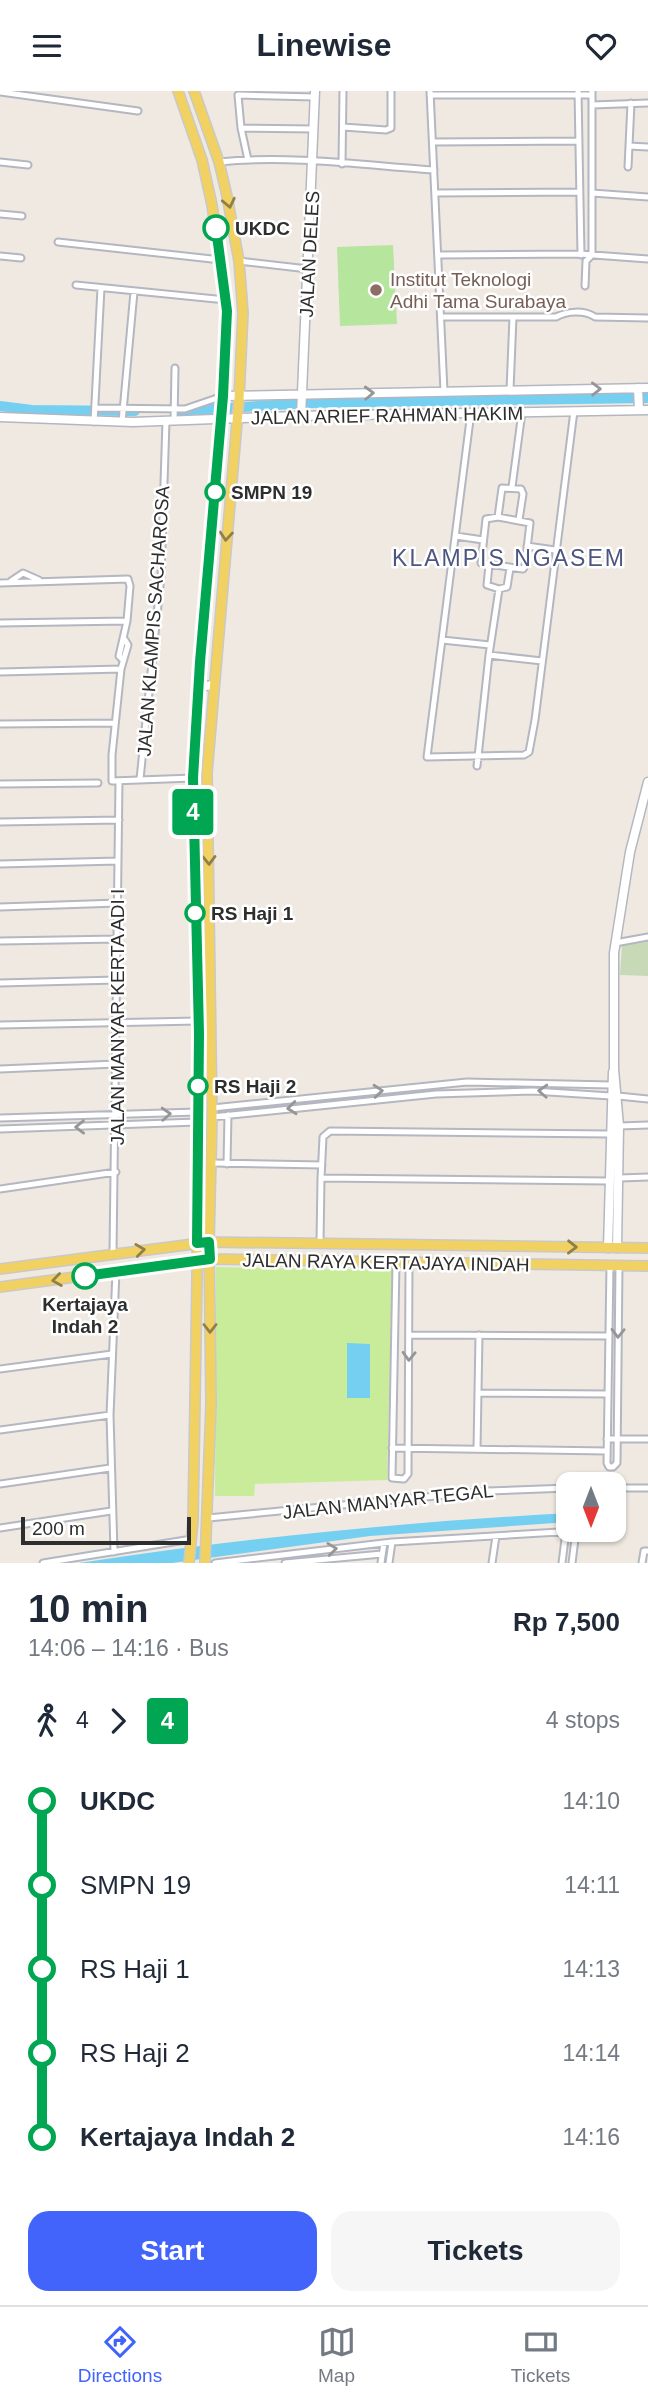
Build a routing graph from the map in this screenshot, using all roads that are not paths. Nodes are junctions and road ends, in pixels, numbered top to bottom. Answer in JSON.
{"nodes":[{"id":1,"x":343,"y":91,"type":"edge"},
{"id":2,"x":391,"y":91,"type":"edge"},
{"id":3,"x":0,"y":92,"type":"edge"},
{"id":4,"x":430,"y":93,"type":"edge"},
{"id":5,"x":195,"y":94,"type":"edge"},
{"id":6,"x":315,"y":94,"type":"edge"},
{"id":7,"x":579,"y":94,"type":"edge"},
{"id":8,"x":591,"y":94,"type":"edge"},
{"id":9,"x":180,"y":96,"type":"edge"},
{"id":10,"x":631,"y":103,"type":"junction"},
{"id":11,"x":648,"y":103,"type":"edge"},
{"id":12,"x":592,"y":105,"type":"junction"},
{"id":13,"x":138,"y":111,"type":"dead end"},
{"id":14,"x":343,"y":127,"type":"junction"},
{"id":15,"x":241,"y":128,"type":"junction"},
{"id":16,"x":314,"y":129,"type":"junction"},
{"id":17,"x":579,"y":141,"type":"junction"},
{"id":18,"x":433,"y":142,"type":"junction"},
{"id":19,"x":629,"y":146,"type":"junction"},
{"id":20,"x":648,"y":147,"type":"edge"},
{"id":21,"x":248,"y":160,"type":"junction"},
{"id":22,"x":0,"y":162,"type":"edge"},
{"id":23,"x":219,"y":162,"type":"junction"},
{"id":24,"x":313,"y":162,"type":"junction"},
{"id":25,"x":342,"y":164,"type":"junction"},
{"id":26,"x":28,"y":165,"type":"dead end"},
{"id":27,"x":628,"y":167,"type":"dead end"},
{"id":28,"x":434,"y":170,"type":"junction"},
{"id":29,"x":579,"y":192,"type":"junction"},
{"id":30,"x":436,"y":193,"type":"junction"},
{"id":31,"x":592,"y":193,"type":"junction"},
{"id":32,"x":648,"y":197,"type":"edge"},
{"id":33,"x":0,"y":214,"type":"edge"},
{"id":34,"x":22,"y":216,"type":"dead end"},
{"id":35,"x":58,"y":242,"type":"dead end"},
{"id":36,"x":580,"y":254,"type":"junction"},
{"id":37,"x":439,"y":255,"type":"junction"},
{"id":38,"x":592,"y":255,"type":"junction"},
{"id":39,"x":0,"y":256,"type":"edge"},
{"id":40,"x":20,"y":258,"type":"dead end"},
{"id":41,"x":648,"y":259,"type":"edge"},
{"id":42,"x":221,"y":260,"type":"junction"},
{"id":43,"x":239,"y":261,"type":"junction"},
{"id":44,"x":586,"y":261,"type":"junction"},
{"id":45,"x":308,"y":269,"type":"junction"},
{"id":46,"x":76,"y":285,"type":"dead end"},
{"id":47,"x":585,"y":286,"type":"dead end"},
{"id":48,"x":101,"y":288,"type":"junction"},
{"id":49,"x":134,"y":292,"type":"junction"},
{"id":50,"x":226,"y":300,"type":"junction"},
{"id":51,"x":441,"y":317,"type":"junction"},
{"id":52,"x":513,"y":317,"type":"junction"},
{"id":53,"x":648,"y":319,"type":"edge"},
{"id":54,"x":176,"y":368,"type":"dead end"},
{"id":55,"x":510,"y":390,"type":"junction"},
{"id":56,"x":642,"y":390,"type":"edge"},
{"id":57,"x":444,"y":391,"type":"junction"},
{"id":58,"x":239,"y":397,"type":"junction"},
{"id":59,"x":300,"y":397,"type":"junction"},
{"id":60,"x":223,"y":398,"type":"junction"},
{"id":61,"x":642,"y":409,"type":"edge"},
{"id":62,"x":174,"y":410,"type":"junction"},
{"id":63,"x":574,"y":411,"type":"junction"},
{"id":64,"x":471,"y":412,"type":"junction"},
{"id":65,"x":522,"y":412,"type":"junction"},
{"id":66,"x":301,"y":413,"type":"junction"},
{"id":67,"x":94,"y":414,"type":"junction"},
{"id":68,"x":122,"y":414,"type":"junction"},
{"id":69,"x":237,"y":415,"type":"junction"},
{"id":70,"x":222,"y":416,"type":"junction"},
{"id":71,"x":0,"y":417,"type":"edge"},
{"id":72,"x":172,"y":420,"type":"junction"},
{"id":73,"x":512,"y":487,"type":"junction"},
{"id":74,"x":498,"y":517,"type":"junction"},
{"id":75,"x":519,"y":520,"type":"junction"},
{"id":76,"x":456,"y":536,"type":"junction"},
{"id":77,"x":483,"y":540,"type":"junction"},
{"id":78,"x":527,"y":546,"type":"junction"},
{"id":79,"x":555,"y":550,"type":"junction"},
{"id":80,"x":489,"y":565,"type":"junction"},
{"id":81,"x":510,"y":568,"type":"junction"},
{"id":82,"x":0,"y":583,"type":"edge"},
{"id":83,"x":499,"y":589,"type":"junction"},
{"id":84,"x":127,"y":621,"type":"junction"},
{"id":85,"x":0,"y":623,"type":"edge"},
{"id":86,"x":442,"y":640,"type":"junction"},
{"id":87,"x":490,"y":645,"type":"junction"},
{"id":88,"x":489,"y":655,"type":"junction"},
{"id":89,"x":542,"y":660,"type":"junction"},
{"id":90,"x":121,"y":669,"type":"junction"},
{"id":91,"x":0,"y":672,"type":"edge"},
{"id":92,"x":198,"y":683,"type":"junction"},
{"id":93,"x":213,"y":685,"type":"junction"},
{"id":94,"x":198,"y":698,"type":"junction"},
{"id":95,"x":213,"y":699,"type":"junction"},
{"id":96,"x":115,"y":723,"type":"junction"},
{"id":97,"x":0,"y":725,"type":"edge"},
{"id":98,"x":477,"y":757,"type":"junction"},
{"id":99,"x":477,"y":766,"type":"dead end"},
{"id":100,"x":193,"y":778,"type":"junction"},
{"id":101,"x":141,"y":779,"type":"junction"},
{"id":102,"x":119,"y":781,"type":"junction"},
{"id":103,"x":648,"y":782,"type":"edge"},
{"id":104,"x":99,"y":783,"type":"dead end"},
{"id":105,"x":0,"y":784,"type":"edge"},
{"id":106,"x":119,"y":820,"type":"junction"},
{"id":107,"x":0,"y":823,"type":"edge"},
{"id":108,"x":118,"y":861,"type":"junction"},
{"id":109,"x":0,"y":864,"type":"edge"},
{"id":110,"x":118,"y":903,"type":"junction"},
{"id":111,"x":0,"y":907,"type":"edge"},
{"id":112,"x":648,"y":937,"type":"edge"},
{"id":113,"x":118,"y":939,"type":"junction"},
{"id":114,"x":0,"y":941,"type":"edge"},
{"id":115,"x":615,"y":943,"type":"junction"},
{"id":116,"x":117,"y":980,"type":"junction"},
{"id":117,"x":0,"y":983,"type":"edge"},
{"id":118,"x":117,"y":1023,"type":"junction"},
{"id":119,"x":0,"y":1025,"type":"edge"},
{"id":120,"x":198,"y":1025,"type":"junction"},
{"id":121,"x":211,"y":1025,"type":"junction"},
{"id":122,"x":116,"y":1065,"type":"junction"},
{"id":123,"x":0,"y":1069,"type":"edge"},
{"id":124,"x":436,"y":1089,"type":"junction"},
{"id":125,"x":614,"y":1091,"type":"junction"},
{"id":126,"x":350,"y":1098,"type":"junction"},
{"id":127,"x":648,"y":1099,"type":"edge"},
{"id":128,"x":330,"y":1100,"type":"junction"},
{"id":129,"x":615,"y":1110,"type":"junction"},
{"id":130,"x":212,"y":1113,"type":"junction"},
{"id":131,"x":228,"y":1115,"type":"junction"},
{"id":132,"x":197,"y":1117,"type":"junction"},
{"id":133,"x":0,"y":1118,"type":"edge"},
{"id":134,"x":115,"y":1121,"type":"junction"},
{"id":135,"x":619,"y":1125,"type":"junction"},
{"id":136,"x":648,"y":1125,"type":"edge"},
{"id":137,"x":0,"y":1129,"type":"edge"},
{"id":138,"x":610,"y":1134,"type":"junction"},
{"id":139,"x":212,"y":1163,"type":"junction"},
{"id":140,"x":227,"y":1164,"type":"junction"},
{"id":141,"x":322,"y":1165,"type":"junction"},
{"id":142,"x":116,"y":1172,"type":"junction"},
{"id":143,"x":648,"y":1177,"type":"edge"},
{"id":144,"x":321,"y":1178,"type":"junction"},
{"id":145,"x":620,"y":1178,"type":"junction"},
{"id":146,"x":609,"y":1181,"type":"junction"},
{"id":147,"x":0,"y":1189,"type":"edge"},
{"id":148,"x":613,"y":1225,"type":"junction"},
{"id":149,"x":209,"y":1242,"type":"junction"},
{"id":150,"x":197,"y":1243,"type":"junction"},
{"id":151,"x":320,"y":1243,"type":"junction"},
{"id":152,"x":392,"y":1245,"type":"junction"},
{"id":153,"x":414,"y":1245,"type":"junction"},
{"id":154,"x":613,"y":1248,"type":"junction"},
{"id":155,"x":648,"y":1248,"type":"edge"},
{"id":156,"x":113,"y":1253,"type":"junction"},
{"id":157,"x":210,"y":1259,"type":"junction"},
{"id":158,"x":197,"y":1261,"type":"junction"},
{"id":159,"x":394,"y":1263,"type":"junction"},
{"id":160,"x":411,"y":1263,"type":"junction"},
{"id":161,"x":614,"y":1265,"type":"junction"},
{"id":162,"x":648,"y":1266,"type":"edge"},
{"id":163,"x":0,"y":1269,"type":"edge"},
{"id":164,"x":116,"y":1272,"type":"junction"},
{"id":165,"x":0,"y":1287,"type":"edge"},
{"id":166,"x":410,"y":1335,"type":"junction"},
{"id":167,"x":479,"y":1335,"type":"junction"},
{"id":168,"x":609,"y":1336,"type":"junction"},
{"id":169,"x":112,"y":1354,"type":"junction"},
{"id":170,"x":0,"y":1370,"type":"edge"},
{"id":171,"x":478,"y":1393,"type":"junction"},
{"id":172,"x":608,"y":1394,"type":"junction"},
{"id":173,"x":211,"y":1404,"type":"junction"},
{"id":174,"x":110,"y":1415,"type":"junction"},
{"id":175,"x":0,"y":1430,"type":"edge"},
{"id":176,"x":607,"y":1439,"type":"junction"},
{"id":177,"x":617,"y":1439,"type":"junction"},
{"id":178,"x":648,"y":1439,"type":"edge"},
{"id":179,"x":193,"y":1440,"type":"junction"},
{"id":180,"x":392,"y":1448,"type":"junction"},
{"id":181,"x":408,"y":1449,"type":"junction"},
{"id":182,"x":477,"y":1449,"type":"junction"},
{"id":183,"x":607,"y":1451,"type":"junction"},
{"id":184,"x":209,"y":1458,"type":"junction"},
{"id":185,"x":110,"y":1468,"type":"junction"},
{"id":186,"x":0,"y":1484,"type":"edge"},
{"id":187,"x":556,"y":1488,"type":"edge"},
{"id":188,"x":626,"y":1488,"type":"edge"},
{"id":189,"x":648,"y":1488,"type":"edge"},
{"id":190,"x":193,"y":1506,"type":"junction"},
{"id":191,"x":111,"y":1511,"type":"junction"},
{"id":192,"x":208,"y":1518,"type":"junction"},
{"id":193,"x":0,"y":1528,"type":"edge"},
{"id":194,"x":556,"y":1532,"type":"edge"},
{"id":195,"x":496,"y":1536,"type":"junction"},
{"id":196,"x":191,"y":1541,"type":"junction"},
{"id":197,"x":392,"y":1542,"type":"junction"},
{"id":198,"x":565,"y":1542,"type":"edge"},
{"id":199,"x":575,"y":1542,"type":"edge"},
{"id":200,"x":384,"y":1543,"type":"junction"},
{"id":201,"x":646,"y":1551,"type":"edge"},
{"id":202,"x":114,"y":1552,"type":"junction"},
{"id":203,"x":382,"y":1554,"type":"junction"},
{"id":204,"x":190,"y":1562,"type":"edge"},
{"id":205,"x":209,"y":1562,"type":"edge"},
{"id":206,"x":43,"y":1563,"type":"edge"},
{"id":207,"x":285,"y":1563,"type":"edge"},
{"id":208,"x":381,"y":1563,"type":"edge"},
{"id":209,"x":389,"y":1563,"type":"edge"},
{"id":210,"x":492,"y":1563,"type":"edge"},
{"id":211,"x":562,"y":1563,"type":"edge"},
{"id":212,"x":572,"y":1563,"type":"edge"},
{"id":213,"x":642,"y":1563,"type":"edge"}],
"edges":[{"from":1,"to":14,"type":"street"},
{"from":2,"to":14,"type":"street"},
{"from":3,"to":13,"type":"street"},
{"from":4,"to":7,"type":"street"},
{"from":4,"to":18,"type":"street"},
{"from":5,"to":9,"type":"main road"},
{"from":5,"to":23,"type":"main road"},
{"from":6,"to":15,"type":"street"},
{"from":6,"to":16,"type":"street","name":"JALAN DELES"},
{"from":7,"to":8,"type":"street"},
{"from":7,"to":17,"type":"street"},
{"from":8,"to":12,"type":"street"},
{"from":9,"to":42,"type":"main road"},
{"from":10,"to":11,"type":"street"},
{"from":10,"to":12,"type":"street"},
{"from":10,"to":19,"type":"street"},
{"from":12,"to":31,"type":"street"},
{"from":14,"to":25,"type":"street"},
{"from":15,"to":16,"type":"street"},
{"from":15,"to":21,"type":"street"},
{"from":16,"to":24,"type":"street","name":"JALAN DELES"},
{"from":17,"to":18,"type":"street"},
{"from":17,"to":29,"type":"street"},
{"from":18,"to":28,"type":"street"},
{"from":19,"to":20,"type":"street"},
{"from":19,"to":27,"type":"street"},
{"from":21,"to":23,"type":"street"},
{"from":21,"to":24,"type":"street"},
{"from":22,"to":26,"type":"street"},
{"from":23,"to":43,"type":"main road","one_way":true},
{"from":24,"to":25,"type":"street"},
{"from":24,"to":45,"type":"street","name":"JALAN DELES"},
{"from":25,"to":28,"type":"street"},
{"from":28,"to":30,"type":"street"},
{"from":29,"to":30,"type":"street"},
{"from":29,"to":36,"type":"street"},
{"from":30,"to":37,"type":"street"},
{"from":31,"to":32,"type":"street"},
{"from":31,"to":38,"type":"street"},
{"from":33,"to":34,"type":"street"},
{"from":35,"to":42,"type":"street"},
{"from":36,"to":37,"type":"street"},
{"from":36,"to":38,"type":"street"},
{"from":36,"to":44,"type":"street"},
{"from":37,"to":51,"type":"street"},
{"from":38,"to":41,"type":"street"},
{"from":38,"to":44,"type":"street"},
{"from":39,"to":40,"type":"street"},
{"from":42,"to":50,"type":"main road"},
{"from":43,"to":45,"type":"street"},
{"from":43,"to":58,"type":"main road"},
{"from":44,"to":47,"type":"street"},
{"from":45,"to":59,"type":"street","name":"JALAN DELES"},
{"from":46,"to":48,"type":"street"},
{"from":48,"to":49,"type":"street"},
{"from":48,"to":67,"type":"street"},
{"from":49,"to":50,"type":"street"},
{"from":49,"to":68,"type":"street"},
{"from":50,"to":60,"type":"main road"},
{"from":51,"to":52,"type":"street"},
{"from":51,"to":57,"type":"street"},
{"from":52,"to":53,"type":"street"},
{"from":52,"to":55,"type":"street"},
{"from":54,"to":62,"type":"street","name":"JALAN KLAMPIS SACHAROSA"},
{"from":55,"to":56,"type":"street","name":"JALAN ARIEF RAHMAN HAKIM","one_way":true},
{"from":55,"to":57,"type":"street","name":"JALAN ARIEF RAHMAN HAKIM"},
{"from":56,"to":61,"type":"street"},
{"from":59,"to":57,"type":"street","name":"JALAN ARIEF RAHMAN HAKIM","one_way":true},
{"from":58,"to":59,"type":"street","name":"JALAN ARIEF RAHMAN HAKIM"},
{"from":58,"to":60,"type":"street","name":"JALAN ARIEF RAHMAN HAKIM"},
{"from":58,"to":69,"type":"main road"},
{"from":59,"to":66,"type":"street","name":"JALAN DELES"},
{"from":60,"to":62,"type":"street"},
{"from":60,"to":70,"type":"main road"},
{"from":61,"to":63,"type":"street","name":"JALAN ARIEF RAHMAN HAKIM"},
{"from":62,"to":68,"type":"street"},
{"from":62,"to":72,"type":"street","name":"JALAN KLAMPIS SACHAROSA"},
{"from":63,"to":65,"type":"street","name":"JALAN ARIEF RAHMAN HAKIM"},
{"from":63,"to":79,"type":"street"},
{"from":64,"to":65,"type":"street","name":"JALAN ARIEF RAHMAN HAKIM"},
{"from":64,"to":66,"type":"street","name":"JALAN ARIEF RAHMAN HAKIM"},
{"from":64,"to":76,"type":"street"},
{"from":65,"to":73,"type":"street"},
{"from":66,"to":69,"type":"street","name":"JALAN ARIEF RAHMAN HAKIM"},
{"from":67,"to":68,"type":"street","name":"JALAN ARIEF RAHMAN HAKIM"},
{"from":67,"to":68,"type":"street"},
{"from":67,"to":71,"type":"street","name":"JALAN ARIEF RAHMAN HAKIM"},
{"from":68,"to":72,"type":"street","name":"JALAN ARIEF RAHMAN HAKIM"},
{"from":69,"to":70,"type":"street","name":"JALAN ARIEF RAHMAN HAKIM"},
{"from":69,"to":93,"type":"main road","one_way":true},
{"from":70,"to":72,"type":"street","name":"JALAN ARIEF RAHMAN HAKIM"},
{"from":70,"to":92,"type":"main road"},
{"from":72,"to":101,"type":"street","name":"JALAN KLAMPIS SACHAROSA"},
{"from":73,"to":74,"type":"street"},
{"from":73,"to":75,"type":"street"},
{"from":74,"to":75,"type":"street"},
{"from":74,"to":77,"type":"street"},
{"from":75,"to":78,"type":"street"},
{"from":76,"to":77,"type":"street"},
{"from":76,"to":86,"type":"street"},
{"from":77,"to":80,"type":"street"},
{"from":78,"to":79,"type":"street"},
{"from":78,"to":81,"type":"street"},
{"from":79,"to":89,"type":"street"},
{"from":80,"to":81,"type":"street"},
{"from":80,"to":83,"type":"street"},
{"from":81,"to":83,"type":"street"},
{"from":82,"to":84,"type":"street"},
{"from":83,"to":87,"type":"street"},
{"from":84,"to":85,"type":"street"},
{"from":84,"to":90,"type":"street"},
{"from":86,"to":87,"type":"street"},
{"from":86,"to":98,"type":"street"},
{"from":87,"to":88,"type":"street"},
{"from":88,"to":89,"type":"street"},
{"from":88,"to":98,"type":"street"},
{"from":89,"to":98,"type":"street"},
{"from":90,"to":91,"type":"street"},
{"from":90,"to":96,"type":"street"},
{"from":92,"to":93,"type":"street"},
{"from":92,"to":94,"type":"main road"},
{"from":93,"to":95,"type":"main road"},
{"from":94,"to":95,"type":"street"},
{"from":94,"to":100,"type":"main road"},
{"from":95,"to":121,"type":"main road","one_way":true},
{"from":96,"to":97,"type":"street"},
{"from":96,"to":102,"type":"street","name":"JALAN MANYAR KERTA ADI I"},
{"from":98,"to":99,"type":"street"},
{"from":100,"to":101,"type":"street"},
{"from":100,"to":120,"type":"main road"},
{"from":101,"to":102,"type":"street"},
{"from":102,"to":106,"type":"street","name":"JALAN MANYAR KERTA ADI I"},
{"from":103,"to":115,"type":"street"},
{"from":104,"to":105,"type":"street"},
{"from":106,"to":107,"type":"street"},
{"from":106,"to":108,"type":"street","name":"JALAN MANYAR KERTA ADI I"},
{"from":108,"to":109,"type":"street"},
{"from":108,"to":110,"type":"street","name":"JALAN MANYAR KERTA ADI I"},
{"from":110,"to":111,"type":"street"},
{"from":110,"to":113,"type":"street","name":"JALAN MANYAR KERTA ADI I"},
{"from":112,"to":115,"type":"street"},
{"from":113,"to":114,"type":"street"},
{"from":113,"to":116,"type":"street","name":"JALAN MANYAR KERTA ADI I"},
{"from":115,"to":125,"type":"street"},
{"from":116,"to":117,"type":"street"},
{"from":116,"to":118,"type":"street","name":"JALAN MANYAR KERTA ADI I"},
{"from":118,"to":119,"type":"street"},
{"from":118,"to":120,"type":"street"},
{"from":118,"to":122,"type":"street","name":"JALAN MANYAR KERTA ADI I"},
{"from":120,"to":121,"type":"street"},
{"from":120,"to":132,"type":"main road"},
{"from":121,"to":130,"type":"main road"},
{"from":122,"to":123,"type":"street"},
{"from":122,"to":134,"type":"street","name":"JALAN MANYAR KERTA ADI I"},
{"from":125,"to":124,"type":"street","one_way":true},
{"from":124,"to":125,"type":"street"},
{"from":124,"to":126,"type":"street"},
{"from":126,"to":124,"type":"street","one_way":true},
{"from":125,"to":127,"type":"street"},
{"from":125,"to":129,"type":"street"},
{"from":126,"to":128,"type":"street"},
{"from":126,"to":128,"type":"street"},
{"from":128,"to":130,"type":"street"},
{"from":128,"to":131,"type":"street","one_way":true},
{"from":129,"to":135,"type":"street"},
{"from":129,"to":138,"type":"street"},
{"from":130,"to":131,"type":"street"},
{"from":130,"to":139,"type":"main road"},
{"from":131,"to":140,"type":"street"},
{"from":134,"to":132,"type":"street","one_way":true},
{"from":132,"to":134,"type":"street"},
{"from":132,"to":150,"type":"main road"},
{"from":133,"to":134,"type":"street"},
{"from":134,"to":137,"type":"street","one_way":true},
{"from":134,"to":142,"type":"street","name":"JALAN MANYAR KERTA ADI I"},
{"from":135,"to":136,"type":"street"},
{"from":135,"to":145,"type":"street"},
{"from":138,"to":141,"type":"street"},
{"from":138,"to":146,"type":"street"},
{"from":139,"to":140,"type":"street"},
{"from":139,"to":149,"type":"main road"},
{"from":140,"to":141,"type":"street"},
{"from":141,"to":144,"type":"street"},
{"from":142,"to":147,"type":"street"},
{"from":142,"to":156,"type":"street","name":"JALAN MANYAR KERTA ADI I"},
{"from":143,"to":145,"type":"street"},
{"from":144,"to":146,"type":"street"},
{"from":144,"to":151,"type":"street"},
{"from":145,"to":148,"type":"street"},
{"from":146,"to":148,"type":"street"},
{"from":148,"to":154,"type":"street"},
{"from":149,"to":150,"type":"main road","name":"JALAN RAYA KERTAJAYA INDAH"},
{"from":149,"to":151,"type":"main road","name":"JALAN RAYA KERTAJAYA INDAH"},
{"from":149,"to":157,"type":"main road"},
{"from":156,"to":150,"type":"main road","name":"JALAN RAYA KERTAJAYA INDAH","one_way":true},
{"from":150,"to":158,"type":"main road"},
{"from":151,"to":152,"type":"main road","name":"JALAN RAYA KERTAJAYA INDAH"},
{"from":152,"to":153,"type":"main road","name":"JALAN RAYA KERTAJAYA INDAH"},
{"from":152,"to":159,"type":"main road"},
{"from":153,"to":154,"type":"main road","name":"JALAN RAYA KERTAJAYA INDAH","one_way":true},
{"from":153,"to":160,"type":"main road"},
{"from":154,"to":155,"type":"main road","name":"JALAN RAYA KERTAJAYA INDAH"},
{"from":156,"to":163,"type":"main road","name":"JALAN RAYA KERTAJAYA INDAH"},
{"from":157,"to":158,"type":"main road","name":"JALAN RAYA KERTAJAYA INDAH"},
{"from":157,"to":159,"type":"main road","name":"JALAN RAYA KERTAJAYA INDAH"},
{"from":157,"to":173,"type":"main road","one_way":true},
{"from":158,"to":164,"type":"main road","name":"JALAN RAYA KERTAJAYA INDAH"},
{"from":158,"to":179,"type":"main road"},
{"from":159,"to":160,"type":"main road","name":"JALAN RAYA KERTAJAYA INDAH"},
{"from":159,"to":180,"type":"street"},
{"from":160,"to":161,"type":"main road","name":"JALAN RAYA KERTAJAYA INDAH"},
{"from":160,"to":166,"type":"street"},
{"from":161,"to":162,"type":"main road","name":"JALAN RAYA KERTAJAYA INDAH"},
{"from":161,"to":168,"type":"street"},
{"from":161,"to":177,"type":"street","one_way":true},
{"from":164,"to":165,"type":"main road","name":"JALAN RAYA KERTAJAYA INDAH","one_way":true},
{"from":164,"to":169,"type":"street"},
{"from":166,"to":167,"type":"street"},
{"from":166,"to":181,"type":"street","one_way":true},
{"from":167,"to":168,"type":"street"},
{"from":167,"to":171,"type":"street"},
{"from":168,"to":172,"type":"street"},
{"from":169,"to":170,"type":"street"},
{"from":169,"to":174,"type":"street"},
{"from":171,"to":172,"type":"street"},
{"from":171,"to":182,"type":"street"},
{"from":172,"to":176,"type":"street"},
{"from":173,"to":179,"type":"main road"},
{"from":173,"to":184,"type":"main road"},
{"from":174,"to":175,"type":"street"},
{"from":174,"to":185,"type":"street"},
{"from":176,"to":177,"type":"street"},
{"from":176,"to":183,"type":"street"},
{"from":177,"to":178,"type":"street"},
{"from":177,"to":183,"type":"street"},
{"from":179,"to":190,"type":"main road"},
{"from":180,"to":181,"type":"street"},
{"from":180,"to":181,"type":"street"},
{"from":181,"to":182,"type":"street"},
{"from":182,"to":183,"type":"street"},
{"from":184,"to":190,"type":"main road"},
{"from":184,"to":192,"type":"main road"},
{"from":185,"to":186,"type":"street"},
{"from":185,"to":191,"type":"street"},
{"from":187,"to":192,"type":"street","name":"JALAN MANYAR TEGAL"},
{"from":188,"to":189,"type":"street"},
{"from":190,"to":196,"type":"main road"},
{"from":191,"to":193,"type":"street"},
{"from":191,"to":202,"type":"street"},
{"from":192,"to":205,"type":"main road"},
{"from":194,"to":195,"type":"street"},
{"from":195,"to":197,"type":"street"},
{"from":195,"to":210,"type":"street"},
{"from":196,"to":202,"type":"street"},
{"from":196,"to":204,"type":"main road"},
{"from":197,"to":200,"type":"street"},
{"from":197,"to":209,"type":"street"},
{"from":198,"to":211,"type":"street"},
{"from":199,"to":212,"type":"street"},
{"from":200,"to":203,"type":"street"},
{"from":205,"to":200,"type":"street","one_way":true},
{"from":201,"to":213,"type":"street"},
{"from":202,"to":206,"type":"street"},
{"from":203,"to":207,"type":"street"},
{"from":203,"to":208,"type":"street"}]}
